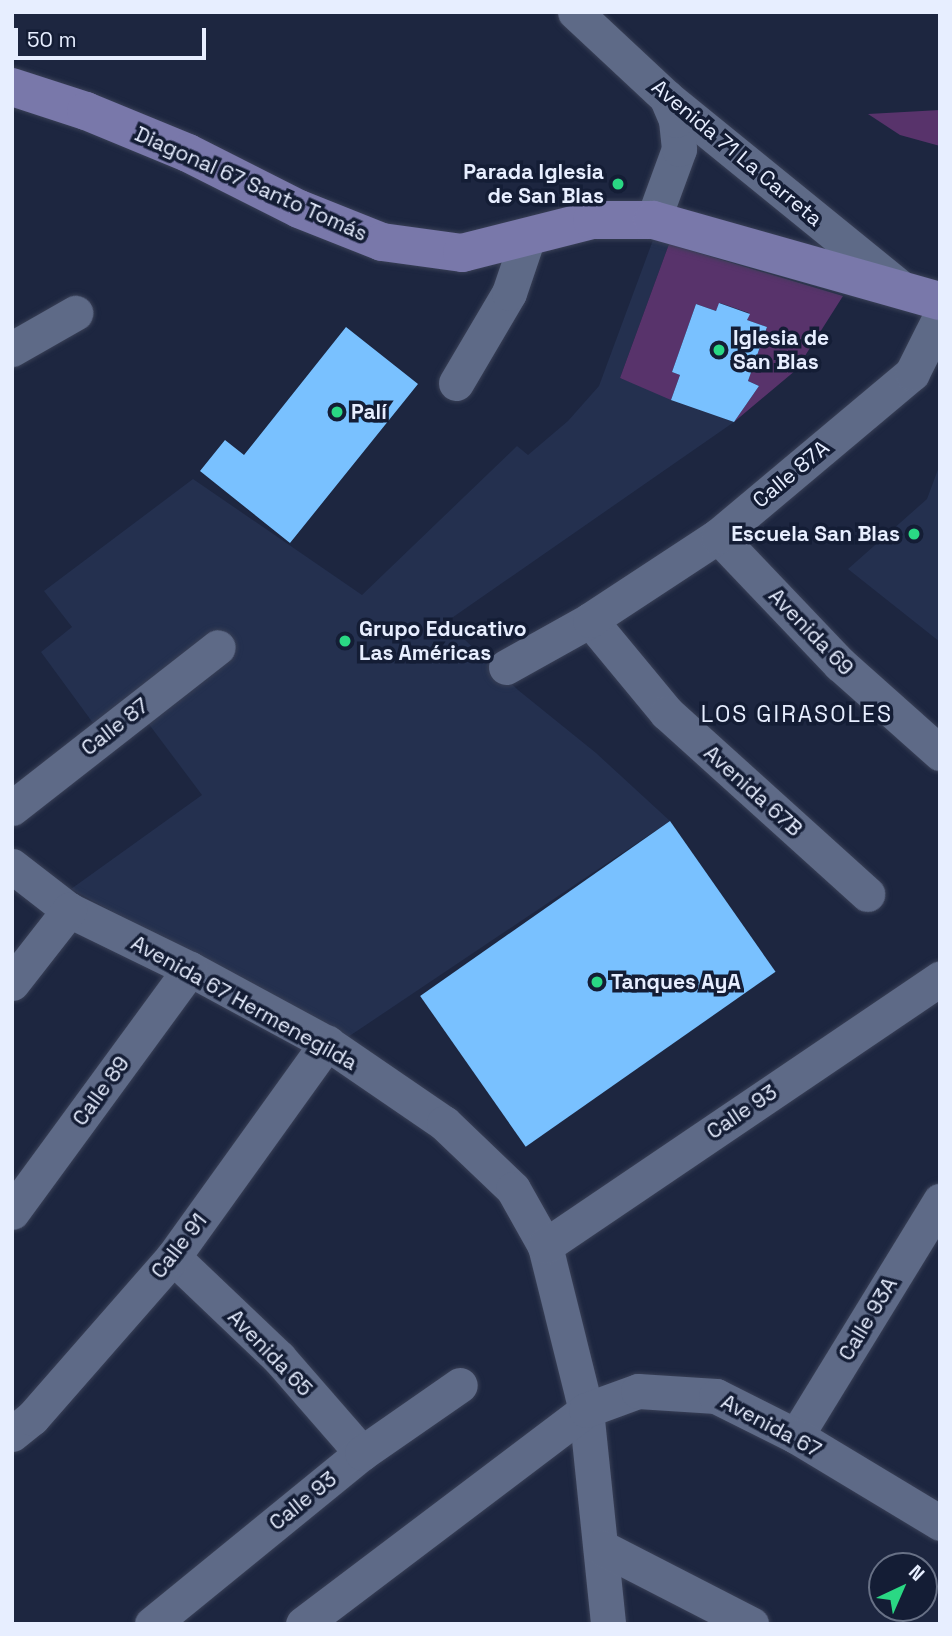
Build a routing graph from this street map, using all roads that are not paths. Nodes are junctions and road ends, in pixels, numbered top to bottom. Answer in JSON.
{"nodes":[{"id":1,"x":575,"y":12,"type":"edge"},
{"id":2,"x":12,"y":87,"type":"edge"},
{"id":3,"x":666,"y":97,"type":"junction"},
{"id":4,"x":653,"y":220,"type":"junction"},
{"id":5,"x":528,"y":237,"type":"junction"},
{"id":6,"x":902,"y":289,"type":"junction"},
{"id":7,"x":940,"y":300,"type":"edge"},
{"id":8,"x":75,"y":313,"type":"dead end"},
{"id":9,"x":940,"y":317,"type":"edge"},
{"id":10,"x":12,"y":349,"type":"edge"},
{"id":11,"x":456,"y":383,"type":"dead end"},
{"id":12,"x":718,"y":536,"type":"junction"},
{"id":13,"x":590,"y":620,"type":"junction"},
{"id":14,"x":218,"y":647,"type":"dead end"},
{"id":15,"x":506,"y":667,"type":"dead end"},
{"id":16,"x":940,"y":753,"type":"edge"},
{"id":17,"x":12,"y":808,"type":"edge"},
{"id":18,"x":12,"y":866,"type":"edge"},
{"id":19,"x":867,"y":894,"type":"dead end"},
{"id":20,"x":69,"y":910,"type":"junction"},
{"id":21,"x":190,"y":970,"type":"junction"},
{"id":22,"x":940,"y":979,"type":"edge"},
{"id":23,"x":12,"y":983,"type":"edge"},
{"id":24,"x":327,"y":1043,"type":"junction"},
{"id":25,"x":940,"y":1201,"type":"edge"},
{"id":26,"x":12,"y":1213,"type":"edge"},
{"id":27,"x":545,"y":1246,"type":"junction"},
{"id":28,"x":173,"y":1257,"type":"junction"},
{"id":29,"x":460,"y":1385,"type":"dead end"},
{"id":30,"x":586,"y":1410,"type":"junction"},
{"id":31,"x":12,"y":1434,"type":"edge"},
{"id":32,"x":796,"y":1436,"type":"junction"},
{"id":33,"x":362,"y":1453,"type":"junction"},
{"id":34,"x":940,"y":1523,"type":"edge"},
{"id":35,"x":600,"y":1547,"type":"junction"},
{"id":36,"x":152,"y":1624,"type":"edge"},
{"id":37,"x":303,"y":1624,"type":"edge"},
{"id":38,"x":608,"y":1624,"type":"edge"},
{"id":39,"x":751,"y":1624,"type":"edge"}],
"edges":[{"from":1,"to":3,"type":"street","name":"Avenida 71 La Carreta"},
{"from":2,"to":5,"type":"main road","name":"Diagonal 67 Santo Tomás"},
{"from":3,"to":4,"type":"street"},
{"from":3,"to":6,"type":"street","name":"Avenida 71 La Carreta"},
{"from":4,"to":5,"type":"main road","name":"Diagonal 67 Santo Tomás"},
{"from":4,"to":6,"type":"main road","name":"Diagonal 67 Santo Tomás"},
{"from":5,"to":11,"type":"street"},
{"from":6,"to":7,"type":"main road","name":"Diagonal 67 Santo Tomás"},
{"from":8,"to":10,"type":"street"},
{"from":9,"to":12,"type":"street","name":"Calle 87A"},
{"from":12,"to":13,"type":"street","name":"Calle 87A"},
{"from":12,"to":16,"type":"street","name":"Avenida 69"},
{"from":13,"to":15,"type":"street","name":"Calle 87A"},
{"from":13,"to":19,"type":"street","name":"Avenida 67B"},
{"from":14,"to":17,"type":"street","name":"Calle 87"},
{"from":18,"to":20,"type":"street","name":"Avenida 67 Hermenegilda"},
{"from":20,"to":21,"type":"street","name":"Avenida 67 Hermenegilda"},
{"from":20,"to":23,"type":"street"},
{"from":21,"to":24,"type":"street","name":"Avenida 67 Hermenegilda"},
{"from":21,"to":26,"type":"street","name":"Calle 89"},
{"from":22,"to":27,"type":"street","name":"Calle 93"},
{"from":24,"to":27,"type":"street","name":"Avenida 67 Hermenegilda"},
{"from":24,"to":28,"type":"street","name":"Calle 91"},
{"from":25,"to":32,"type":"street","name":"Calle 93A"},
{"from":27,"to":30,"type":"street","name":"Avenida 67 Hermenegilda"},
{"from":28,"to":31,"type":"street","name":"Calle 91"},
{"from":28,"to":33,"type":"street","name":"Avenida 65"},
{"from":29,"to":33,"type":"street","name":"Calle 93"},
{"from":30,"to":32,"type":"street","name":"Avenida 67"},
{"from":30,"to":35,"type":"street","name":"Avenida 67 Hermenegilda"},
{"from":30,"to":37,"type":"street","name":"Avenida 67"},
{"from":32,"to":34,"type":"street","name":"Avenida 67"},
{"from":33,"to":36,"type":"street","name":"Calle 93"},
{"from":35,"to":38,"type":"street","name":"Avenida 67 Hermenegilda"},
{"from":35,"to":39,"type":"street"}]}
